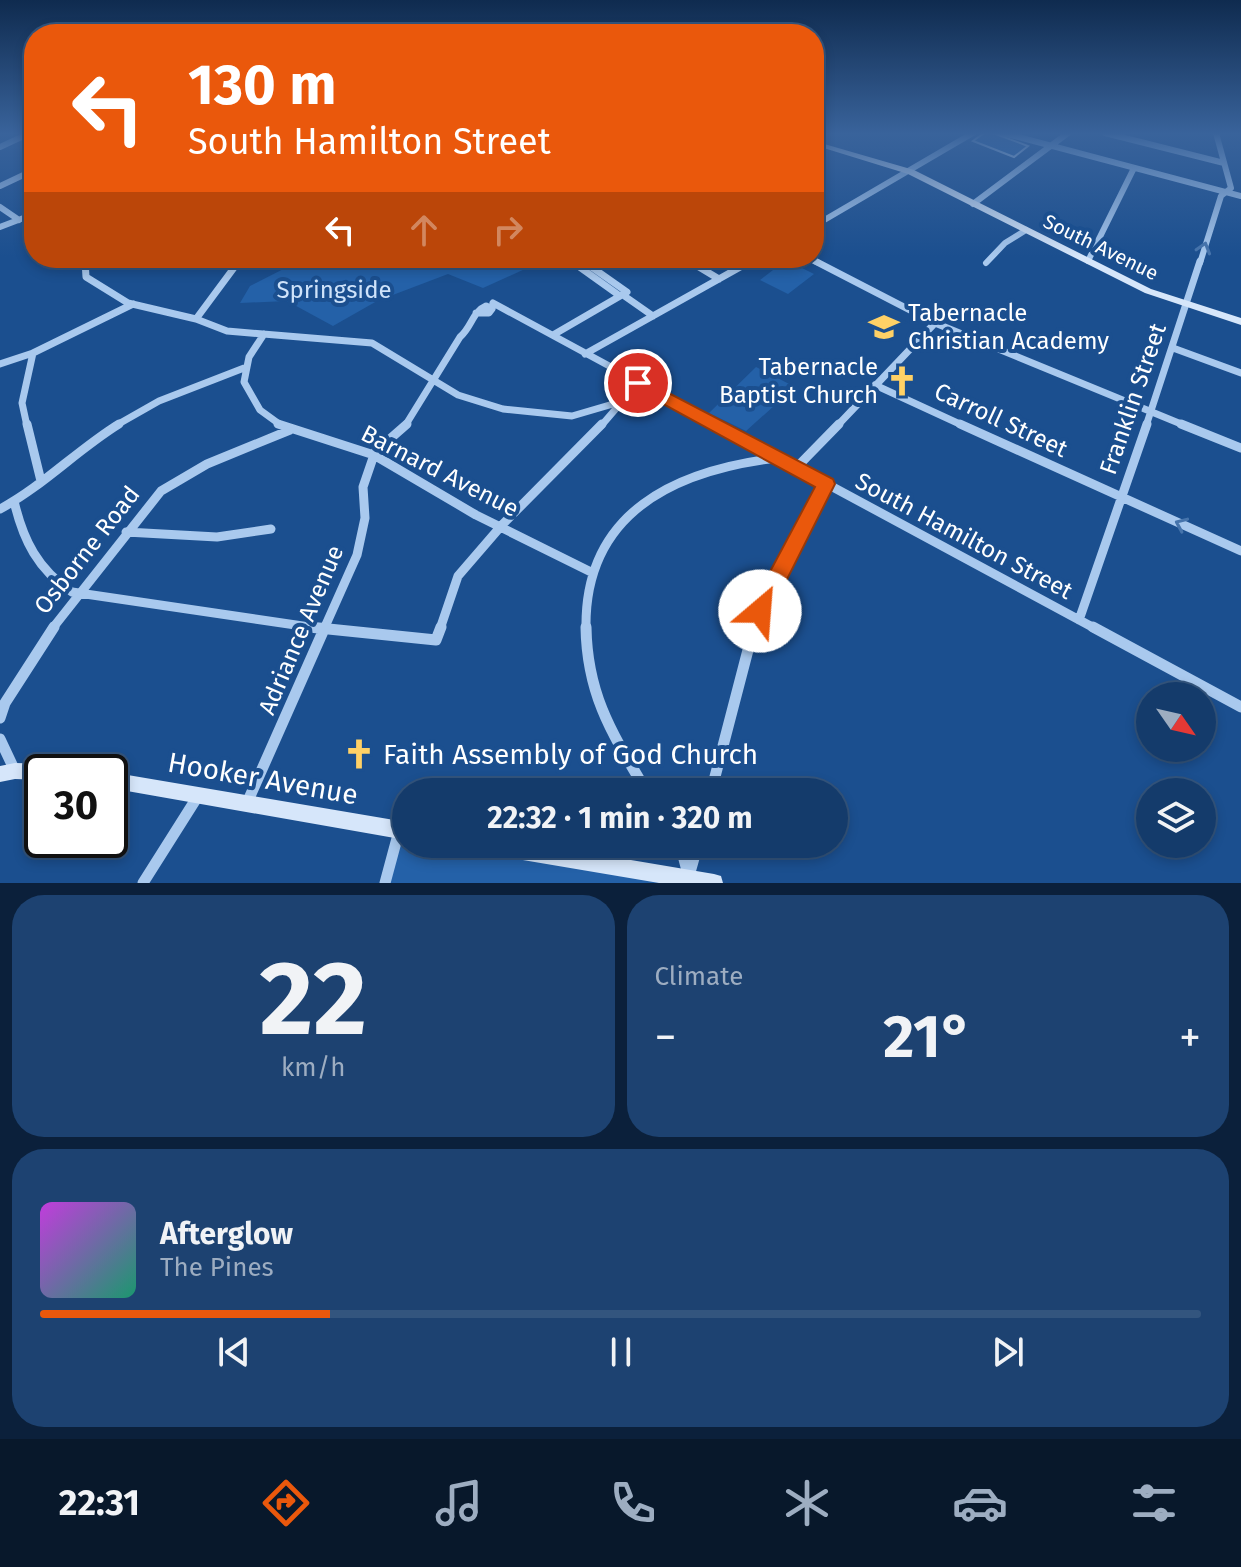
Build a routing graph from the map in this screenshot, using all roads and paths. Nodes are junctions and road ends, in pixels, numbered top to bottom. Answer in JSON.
{"nodes":[{"id":1,"x":907,"y":174,"type":"edge"},
{"id":2,"x":915,"y":174,"type":"edge"},
{"id":3,"x":1014,"y":174,"type":"edge"},
{"id":4,"x":1131,"y":174,"type":"edge"},
{"id":5,"x":1158,"y":174,"type":"edge"},
{"id":6,"x":1227,"y":174,"type":"edge"},
{"id":7,"x":24,"y":175,"type":"edge"},
{"id":8,"x":0,"y":186,"type":"edge"},
{"id":9,"x":1226,"y":192,"type":"junction"},
{"id":10,"x":1241,"y":196,"type":"edge"},
{"id":11,"x":973,"y":204,"type":"junction"},
{"id":12,"x":0,"y":207,"type":"edge"},
{"id":13,"x":0,"y":216,"type":"edge"},
{"id":14,"x":24,"y":218,"type":"edge"},
{"id":15,"x":19,"y":220,"type":"junction"},
{"id":16,"x":824,"y":220,"type":"edge"},
{"id":17,"x":10,"y":223,"type":"junction"},
{"id":18,"x":0,"y":227,"type":"edge"},
{"id":19,"x":1026,"y":230,"type":"junction"},
{"id":20,"x":1088,"y":261,"type":"junction"},
{"id":21,"x":986,"y":263,"type":"dead end"},
{"id":22,"x":824,"y":266,"type":"edge"},
{"id":23,"x":84,"y":268,"type":"edge"},
{"id":24,"x":229,"y":268,"type":"edge"},
{"id":25,"x":582,"y":268,"type":"edge"},
{"id":26,"x":590,"y":268,"type":"edge"},
{"id":27,"x":704,"y":268,"type":"edge"},
{"id":28,"x":739,"y":268,"type":"edge"},
{"id":29,"x":719,"y":279,"type":"junction"},
{"id":30,"x":623,"y":294,"type":"junction"},
{"id":31,"x":493,"y":303,"type":"dead end"},
{"id":32,"x":133,"y":304,"type":"junction"},
{"id":33,"x":1186,"y":306,"type":"junction"},
{"id":34,"x":476,"y":313,"type":"dead end"},
{"id":35,"x":653,"y":316,"type":"junction"},
{"id":36,"x":196,"y":319,"type":"junction"},
{"id":37,"x":1241,"y":322,"type":"edge"},
{"id":38,"x":935,"y":323,"type":"junction"},
{"id":39,"x":264,"y":334,"type":"junction"},
{"id":40,"x":553,"y":335,"type":"junction"},
{"id":41,"x":1173,"y":348,"type":"junction"},
{"id":42,"x":33,"y":353,"type":"junction"},
{"id":43,"x":585,"y":354,"type":"junction"},
{"id":44,"x":0,"y":364,"type":"edge"},
{"id":45,"x":244,"y":368,"type":"junction"},
{"id":46,"x":1241,"y":373,"type":"edge"},
{"id":47,"x":436,"y":382,"type":"junction"},
{"id":48,"x":638,"y":383,"type":"junction"},
{"id":49,"x":875,"y":385,"type":"junction"},
{"id":50,"x":628,"y":395,"type":"junction"},
{"id":51,"x":1151,"y":411,"type":"junction"},
{"id":52,"x":290,"y":430,"type":"junction"},
{"id":53,"x":1241,"y":448,"type":"edge"},
{"id":54,"x":373,"y":455,"type":"junction"},
{"id":55,"x":778,"y":458,"type":"junction"},
{"id":56,"x":796,"y":468,"type":"junction"},
{"id":57,"x":41,"y":481,"type":"junction"},
{"id":58,"x":826,"y":484,"type":"junction"},
{"id":59,"x":1121,"y":497,"type":"junction"},
{"id":60,"x":14,"y":501,"type":"junction"},
{"id":61,"x":0,"y":509,"type":"edge"},
{"id":62,"x":502,"y":525,"type":"junction"},
{"id":63,"x":271,"y":529,"type":"dead end"},
{"id":64,"x":126,"y":532,"type":"junction"},
{"id":65,"x":1241,"y":551,"type":"edge"},
{"id":66,"x":591,"y":572,"type":"junction"},
{"id":67,"x":78,"y":594,"type":"junction"},
{"id":68,"x":1079,"y":620,"type":"junction"},
{"id":69,"x":324,"y":629,"type":"junction"},
{"id":70,"x":1241,"y":707,"type":"edge"},
{"id":71,"x":0,"y":718,"type":"edge"},
{"id":72,"x":0,"y":739,"type":"edge"},
{"id":73,"x":8,"y":773,"type":"edge"},
{"id":74,"x":639,"y":778,"type":"edge"},
{"id":75,"x":715,"y":778,"type":"edge"},
{"id":76,"x":128,"y":783,"type":"edge"},
{"id":77,"x":199,"y":795,"type":"junction"},
{"id":78,"x":247,"y":804,"type":"junction"},
{"id":79,"x":392,"y":829,"type":"edge"},
{"id":80,"x":394,"y":858,"type":"edge"},
{"id":81,"x":560,"y":858,"type":"edge"},
{"id":82,"x":683,"y":858,"type":"edge"},
{"id":83,"x":694,"y":858,"type":"edge"},
{"id":84,"x":688,"y":881,"type":"edge"},
{"id":85,"x":143,"y":883,"type":"edge"},
{"id":86,"x":385,"y":883,"type":"edge"},
{"id":87,"x":714,"y":883,"type":"edge"}],
"edges":[{"from":1,"to":16,"type":"street"},
{"from":2,"to":11,"type":"street","name":"South Avenue"},
{"from":3,"to":11,"type":"street"},
{"from":4,"to":20,"type":"street"},
{"from":5,"to":9,"type":"street"},
{"from":6,"to":9,"type":"street"},
{"from":7,"to":8,"type":"street"},
{"from":9,"to":10,"type":"street"},
{"from":33,"to":9,"type":"street","name":"Franklin Street","one_way":true},
{"from":11,"to":19,"type":"street","name":"South Avenue"},
{"from":12,"to":15,"type":"street"},
{"from":13,"to":17,"type":"street"},
{"from":14,"to":15,"type":"street"},
{"from":15,"to":17,"type":"street"},
{"from":17,"to":18,"type":"street"},
{"from":19,"to":20,"type":"street","name":"South Avenue"},
{"from":19,"to":21,"type":"street"},
{"from":20,"to":33,"type":"street","name":"South Avenue"},
{"from":22,"to":38,"type":"street"},
{"from":23,"to":32,"type":"street"},
{"from":24,"to":36,"type":"street"},
{"from":25,"to":30,"type":"street"},
{"from":26,"to":30,"type":"street"},
{"from":27,"to":29,"type":"street"},
{"from":28,"to":29,"type":"street"},
{"from":29,"to":35,"type":"street"},
{"from":30,"to":35,"type":"street"},
{"from":30,"to":40,"type":"street"},
{"from":31,"to":40,"type":"street","name":"South Hamilton Street"},
{"from":32,"to":36,"type":"street"},
{"from":32,"to":42,"type":"street"},
{"from":33,"to":37,"type":"street","name":"South Avenue"},
{"from":33,"to":41,"type":"street","name":"Franklin Street"},
{"from":34,"to":47,"type":"street"},
{"from":35,"to":43,"type":"street"},
{"from":36,"to":39,"type":"street"},
{"from":38,"to":49,"type":"street"},
{"from":38,"to":51,"type":"street"},
{"from":39,"to":45,"type":"street"},
{"from":39,"to":47,"type":"street"},
{"from":40,"to":43,"type":"street","name":"South Hamilton Street"},
{"from":41,"to":46,"type":"street"},
{"from":41,"to":51,"type":"street","name":"Franklin Street"},
{"from":42,"to":44,"type":"street"},
{"from":42,"to":57,"type":"street"},
{"from":43,"to":48,"type":"street","name":"South Hamilton Street"},
{"from":45,"to":52,"type":"street","name":"Barnard Avenue"},
{"from":45,"to":57,"type":"street"},
{"from":47,"to":50,"type":"street"},
{"from":47,"to":54,"type":"street"},
{"from":48,"to":50,"type":"street"},
{"from":48,"to":55,"type":"street","name":"South Hamilton Street"},
{"from":49,"to":56,"type":"street"},
{"from":49,"to":59,"type":"street","name":"Carroll Street"},
{"from":50,"to":62,"type":"street"},
{"from":51,"to":53,"type":"street"},
{"from":51,"to":59,"type":"street","name":"Franklin Street"},
{"from":52,"to":54,"type":"street","name":"Barnard Avenue"},
{"from":52,"to":64,"type":"street","name":"Osborne Road"},
{"from":54,"to":62,"type":"street","name":"Barnard Avenue"},
{"from":54,"to":69,"type":"street","name":"Adriance Avenue"},
{"from":55,"to":56,"type":"street","name":"South Hamilton Street"},
{"from":55,"to":66,"type":"street"},
{"from":56,"to":58,"type":"street","name":"South Hamilton Street"},
{"from":57,"to":60,"type":"street"},
{"from":58,"to":68,"type":"street","name":"South Hamilton Street"},
{"from":58,"to":75,"type":"street"},
{"from":65,"to":59,"type":"street","name":"Carroll Street","one_way":true},
{"from":59,"to":68,"type":"street","name":"Franklin Street"},
{"from":60,"to":61,"type":"street"},
{"from":60,"to":67,"type":"street"},
{"from":62,"to":66,"type":"street","name":"Barnard Avenue"},
{"from":62,"to":69,"type":"street"},
{"from":63,"to":64,"type":"street"},
{"from":64,"to":67,"type":"street","name":"Osborne Road"},
{"from":66,"to":74,"type":"street"},
{"from":67,"to":69,"type":"street"},
{"from":67,"to":71,"type":"street","name":"Osborne Road"},
{"from":68,"to":70,"type":"street","name":"South Hamilton Street"},
{"from":69,"to":78,"type":"street","name":"Adriance Avenue"},
{"from":72,"to":73,"type":"street"},
{"from":76,"to":77,"type":"street","name":"Hooker Avenue"},
{"from":77,"to":78,"type":"street","name":"Hooker Avenue"},
{"from":77,"to":85,"type":"street"},
{"from":78,"to":79,"type":"street","name":"Hooker Avenue"},
{"from":80,"to":86,"type":"street"},
{"from":81,"to":84,"type":"street"},
{"from":82,"to":84,"type":"street"},
{"from":83,"to":84,"type":"street"},
{"from":84,"to":87,"type":"street"}]}
